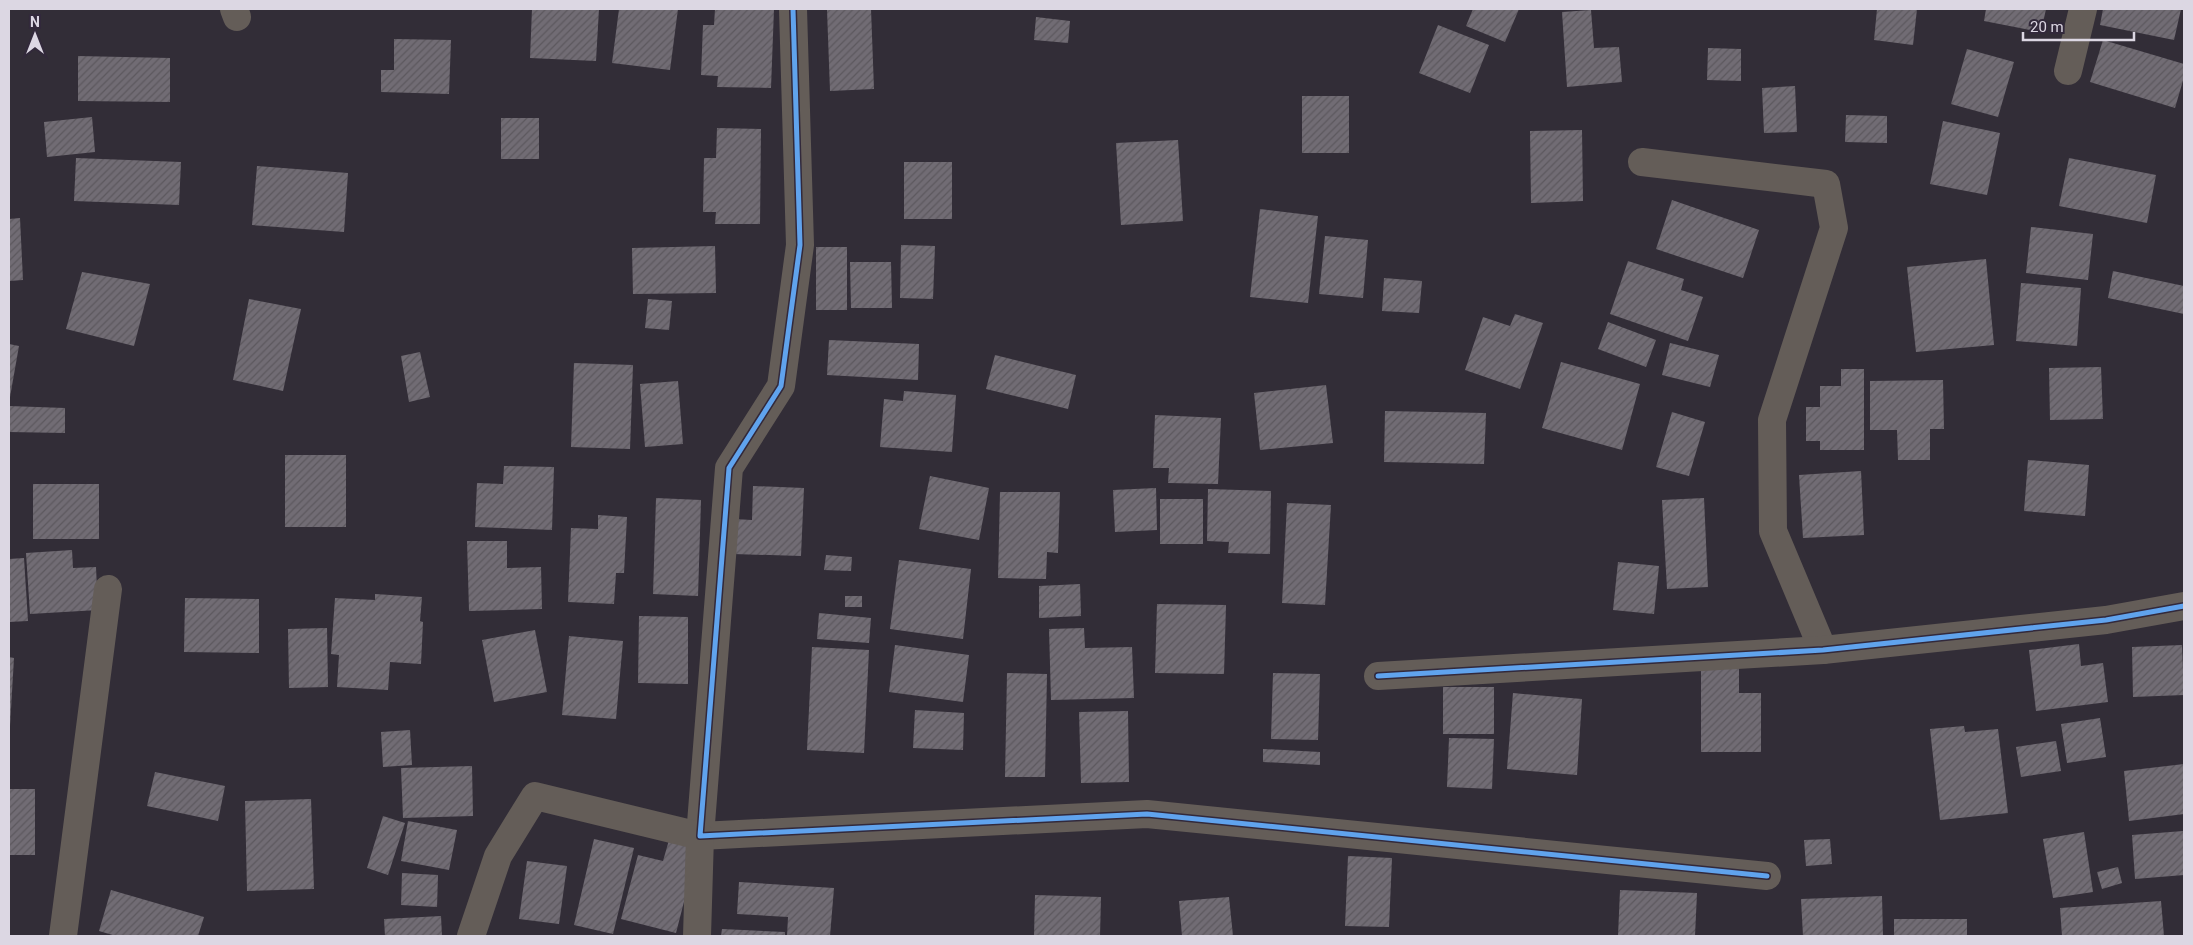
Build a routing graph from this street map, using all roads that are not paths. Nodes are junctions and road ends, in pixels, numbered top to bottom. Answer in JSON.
{"nodes":[{"id":1,"x":793,"y":9,"type":"edge"},
{"id":2,"x":2083,"y":9,"type":"edge"},
{"id":3,"x":2068,"y":71,"type":"dead end"},
{"id":4,"x":1642,"y":162,"type":"dead end"},
{"id":5,"x":108,"y":589,"type":"dead end"},
{"id":6,"x":2184,"y":606,"type":"edge"},
{"id":7,"x":1823,"y":650,"type":"junction"},
{"id":8,"x":1378,"y":676,"type":"dead end"},
{"id":9,"x":700,"y":836,"type":"junction"},
{"id":10,"x":1767,"y":876,"type":"dead end"},
{"id":11,"x":64,"y":936,"type":"edge"},
{"id":12,"x":471,"y":936,"type":"edge"},
{"id":13,"x":697,"y":936,"type":"edge"}],
"edges":[{"from":1,"to":9,"type":"street"},
{"from":2,"to":3,"type":"street"},
{"from":4,"to":7,"type":"street"},
{"from":5,"to":11,"type":"street"},
{"from":6,"to":7,"type":"street"},
{"from":7,"to":8,"type":"street"},
{"from":9,"to":10,"type":"street"},
{"from":9,"to":12,"type":"street"},
{"from":9,"to":13,"type":"street"}]}
